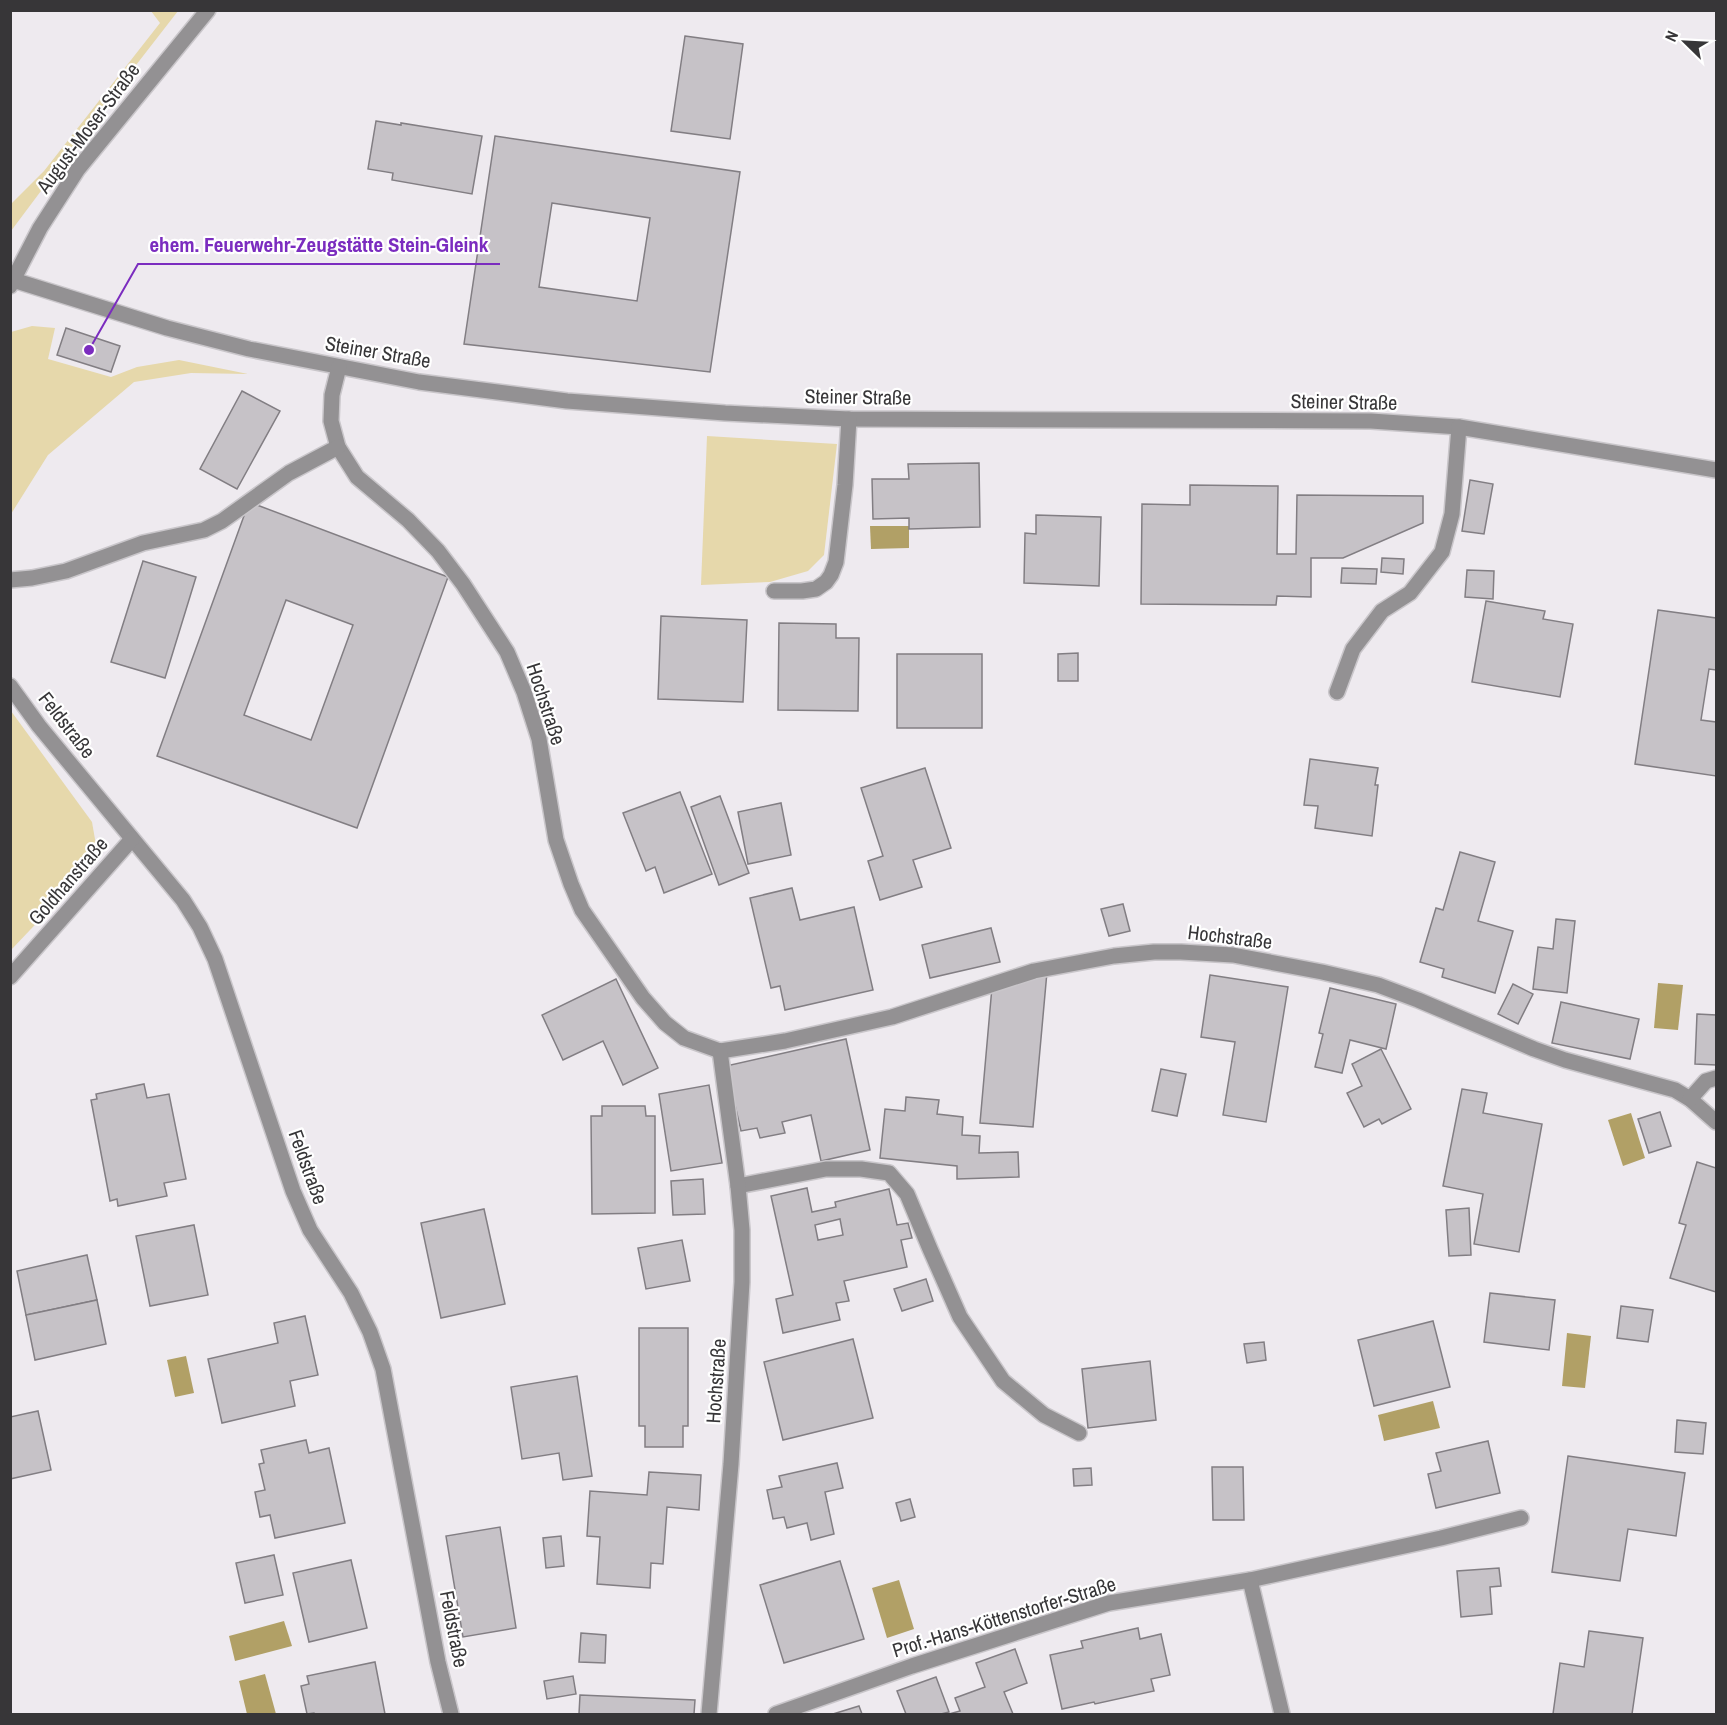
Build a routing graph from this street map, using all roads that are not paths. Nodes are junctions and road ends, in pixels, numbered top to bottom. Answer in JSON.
{"nodes":[{"id":1,"x":208,"y":10,"type":"edge"},
{"id":2,"x":11,"y":282,"type":"edge"},
{"id":3,"x":339,"y":367,"type":"junction"},
{"id":4,"x":849,"y":419,"type":"junction"},
{"id":5,"x":1459,"y":427,"type":"junction"},
{"id":6,"x":338,"y":447,"type":"junction"},
{"id":7,"x":1716,"y":470,"type":"edge"},
{"id":8,"x":10,"y":580,"type":"edge"},
{"id":9,"x":774,"y":591,"type":"dead end"},
{"id":10,"x":10,"y":686,"type":"edge"},
{"id":11,"x":1337,"y":692,"type":"dead end"},
{"id":12,"x":132,"y":839,"type":"junction"},
{"id":13,"x":10,"y":977,"type":"edge"},
{"id":14,"x":720,"y":1051,"type":"junction"},
{"id":15,"x":1716,"y":1078,"type":"edge"},
{"id":16,"x":1690,"y":1099,"type":"junction"},
{"id":17,"x":1716,"y":1122,"type":"edge"},
{"id":18,"x":738,"y":1186,"type":"junction"},
{"id":19,"x":1079,"y":1433,"type":"dead end"},
{"id":20,"x":1521,"y":1518,"type":"dead end"},
{"id":21,"x":1250,"y":1580,"type":"junction"},
{"id":22,"x":451,"y":1714,"type":"edge"},
{"id":23,"x":710,"y":1714,"type":"edge"},
{"id":24,"x":776,"y":1714,"type":"edge"},
{"id":25,"x":1282,"y":1714,"type":"edge"}],
"edges":[{"from":1,"to":2,"type":"street","name":"August-Moser-Straße"},
{"from":2,"to":3,"type":"street","name":"Steiner Straße"},
{"from":3,"to":4,"type":"street","name":"Steiner Straße"},
{"from":3,"to":6,"type":"street","name":"Hochstraße"},
{"from":4,"to":5,"type":"street","name":"Steiner Straße"},
{"from":4,"to":9,"type":"street"},
{"from":5,"to":7,"type":"street","name":"Steiner Straße"},
{"from":5,"to":11,"type":"street"},
{"from":6,"to":8,"type":"street"},
{"from":6,"to":14,"type":"street","name":"Hochstraße"},
{"from":10,"to":12,"type":"street","name":"Feldstraße"},
{"from":12,"to":13,"type":"street","name":"Goldhanstraße"},
{"from":12,"to":22,"type":"street","name":"Feldstraße"},
{"from":14,"to":16,"type":"street","name":"Hochstraße"},
{"from":14,"to":18,"type":"street","name":"Hochstraße"},
{"from":15,"to":16,"type":"street"},
{"from":16,"to":17,"type":"street","name":"Hochstraße"},
{"from":18,"to":19,"type":"street"},
{"from":18,"to":23,"type":"street","name":"Hochstraße"},
{"from":20,"to":21,"type":"street","name":"Prof.-Hans-Köttenstorfer-Straße"},
{"from":21,"to":24,"type":"street","name":"Prof.-Hans-Köttenstorfer-Straße"},
{"from":21,"to":25,"type":"street"}]}
